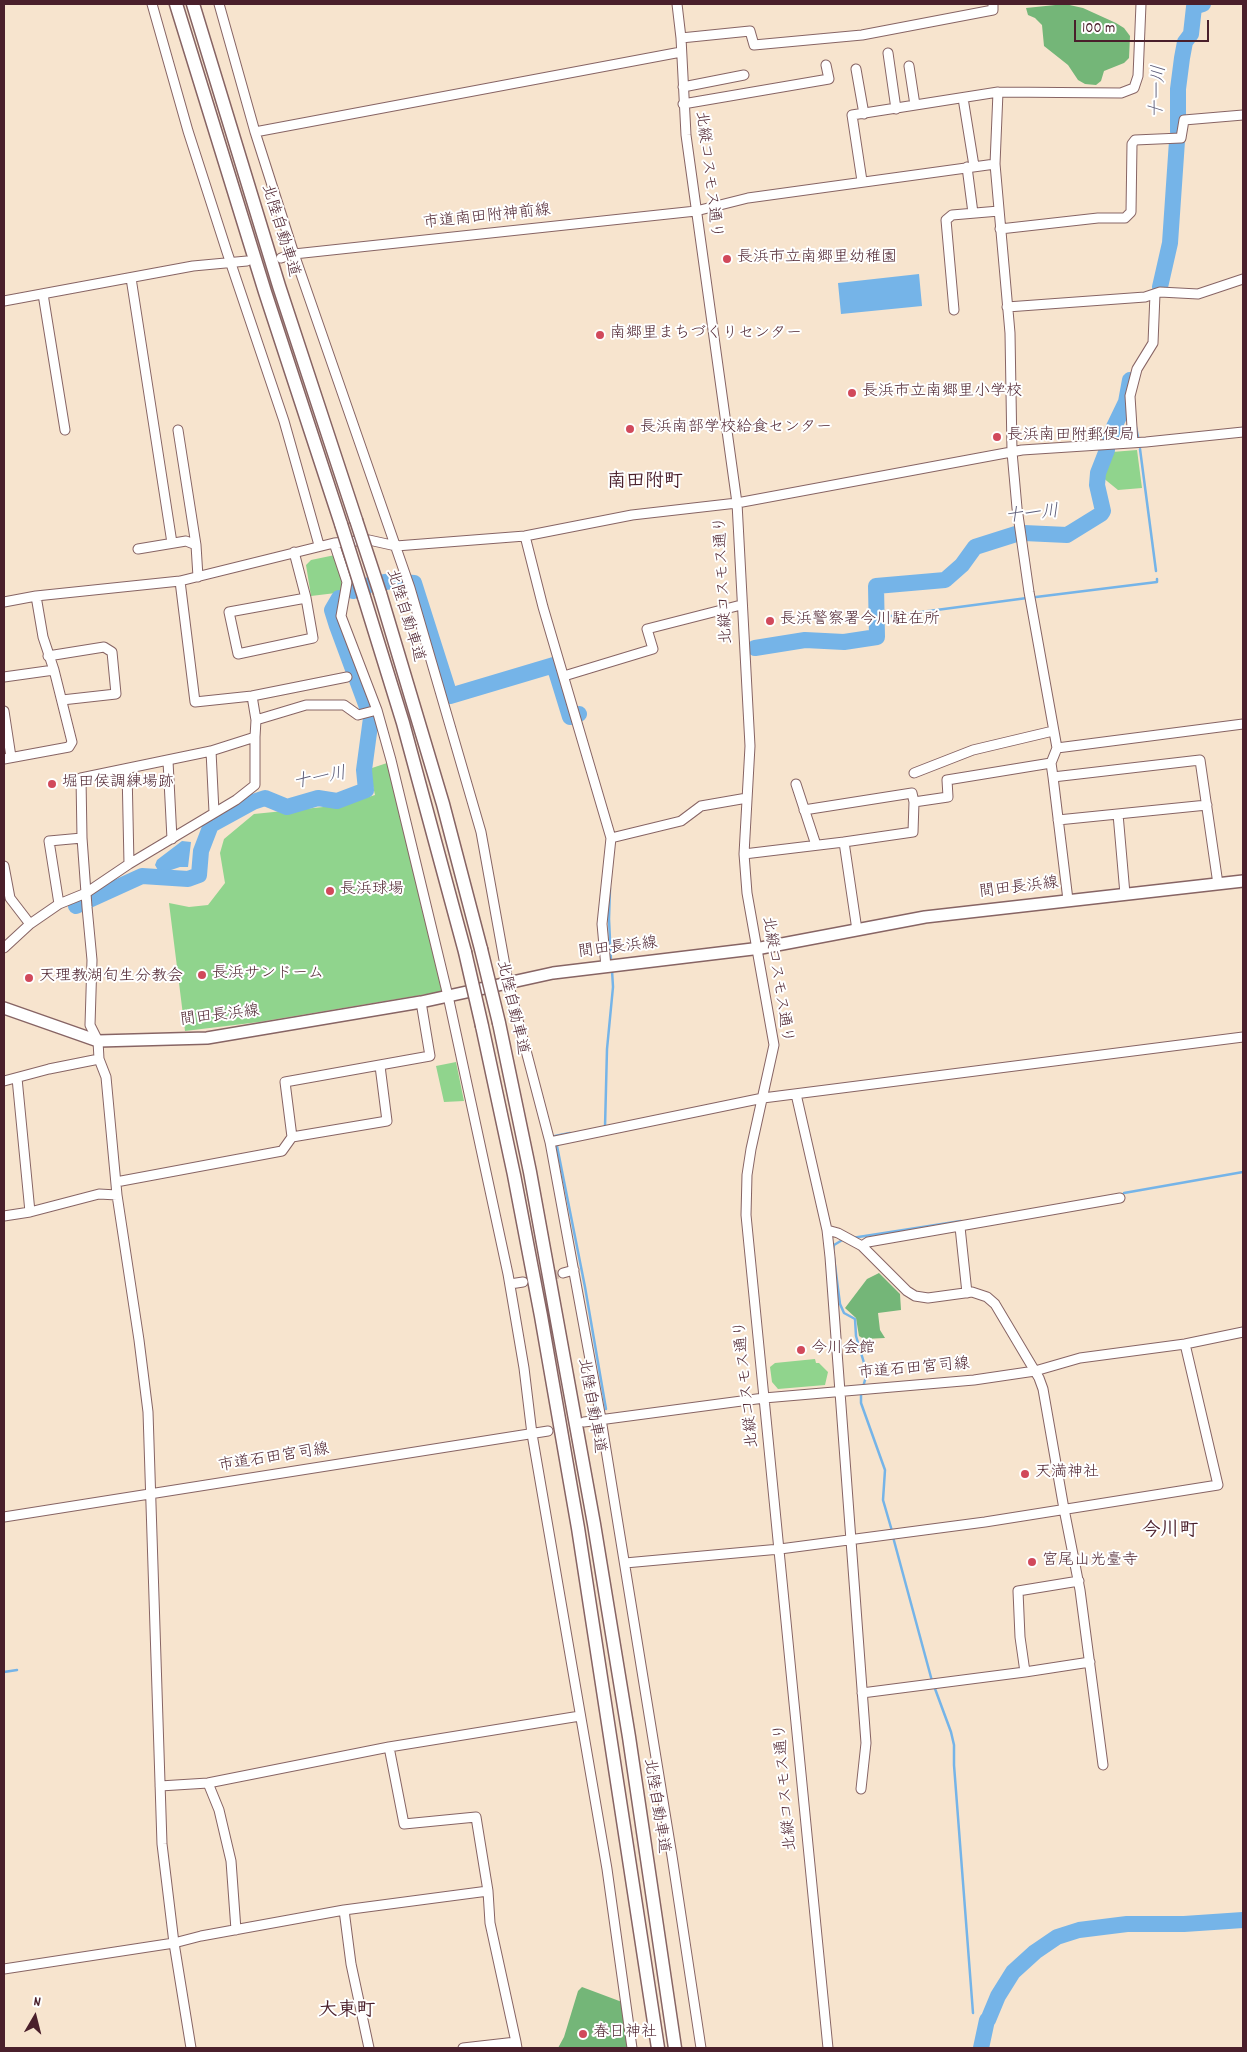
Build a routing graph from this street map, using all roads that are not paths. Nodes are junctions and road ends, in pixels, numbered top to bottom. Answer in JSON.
{"nodes":[{"id":1,"x":152,"y":4,"type":"edge"},
{"id":2,"x":176,"y":4,"type":"edge"},
{"id":3,"x":193,"y":4,"type":"edge"},
{"id":4,"x":219,"y":4,"type":"edge"},
{"id":5,"x":677,"y":4,"type":"edge"},
{"id":6,"x":993,"y":4,"type":"edge"},
{"id":7,"x":1141,"y":4,"type":"edge"},
{"id":8,"x":681,"y":38,"type":"junction"},
{"id":9,"x":681,"y":52,"type":"junction"},
{"id":10,"x":888,"y":53,"type":"dead end"},
{"id":11,"x":826,"y":65,"type":"dead end"},
{"id":12,"x":909,"y":66,"type":"dead end"},
{"id":13,"x":856,"y":68,"type":"dead end"},
{"id":14,"x":744,"y":75,"type":"dead end"},
{"id":15,"x":683,"y":87,"type":"junction"},
{"id":16,"x":998,"y":92,"type":"junction"},
{"id":17,"x":963,"y":98,"type":"junction"},
{"id":18,"x":683,"y":104,"type":"junction"},
{"id":19,"x":915,"y":106,"type":"junction"},
{"id":20,"x":896,"y":108,"type":"junction"},
{"id":21,"x":864,"y":114,"type":"junction"},
{"id":22,"x":1243,"y":115,"type":"edge"},
{"id":23,"x":255,"y":132,"type":"junction"},
{"id":24,"x":995,"y":164,"type":"junction"},
{"id":25,"x":971,"y":167,"type":"junction"},
{"id":26,"x":862,"y":181,"type":"junction"},
{"id":27,"x":696,"y":211,"type":"junction"},
{"id":28,"x":999,"y":211,"type":"junction"},
{"id":29,"x":973,"y":213,"type":"junction"},
{"id":30,"x":1000,"y":229,"type":"junction"},
{"id":31,"x":294,"y":254,"type":"junction"},
{"id":32,"x":281,"y":258,"type":"dead end"},
{"id":33,"x":246,"y":261,"type":"dead end"},
{"id":34,"x":230,"y":263,"type":"junction"},
{"id":35,"x":131,"y":278,"type":"junction"},
{"id":36,"x":1243,"y":279,"type":"edge"},
{"id":37,"x":43,"y":294,"type":"junction"},
{"id":38,"x":1155,"y":294,"type":"junction"},
{"id":39,"x":4,"y":301,"type":"edge"},
{"id":40,"x":1007,"y":307,"type":"junction"},
{"id":41,"x":954,"y":310,"type":"dead end"},
{"id":42,"x":65,"y":430,"type":"dead end"},
{"id":43,"x":178,"y":430,"type":"dead end"},
{"id":44,"x":1243,"y":432,"type":"edge"},
{"id":45,"x":1134,"y":443,"type":"junction"},
{"id":46,"x":1012,"y":452,"type":"junction"},
{"id":47,"x":737,"y":503,"type":"junction"},
{"id":48,"x":525,"y":536,"type":"junction"},
{"id":49,"x":172,"y":543,"type":"junction"},
{"id":50,"x":334,"y":543,"type":"junction"},
{"id":51,"x":196,"y":545,"type":"junction"},
{"id":52,"x":319,"y":545,"type":"junction"},
{"id":53,"x":396,"y":546,"type":"junction"},
{"id":54,"x":138,"y":549,"type":"dead end"},
{"id":55,"x":294,"y":552,"type":"junction"},
{"id":56,"x":198,"y":577,"type":"junction"},
{"id":57,"x":180,"y":581,"type":"junction"},
{"id":58,"x":36,"y":596,"type":"junction"},
{"id":59,"x":306,"y":598,"type":"junction"},
{"id":60,"x":4,"y":602,"type":"edge"},
{"id":61,"x":741,"y":606,"type":"junction"},
{"id":62,"x":48,"y":656,"type":"junction"},
{"id":63,"x":54,"y":670,"type":"junction"},
{"id":64,"x":564,"y":676,"type":"junction"},
{"id":65,"x":4,"y":677,"type":"edge"},
{"id":66,"x":347,"y":677,"type":"dead end"},
{"id":67,"x":252,"y":696,"type":"junction"},
{"id":68,"x":62,"y":700,"type":"junction"},
{"id":69,"x":375,"y":711,"type":"junction"},
{"id":70,"x":4,"y":712,"type":"edge"},
{"id":71,"x":256,"y":720,"type":"junction"},
{"id":72,"x":1243,"y":724,"type":"edge"},
{"id":73,"x":1053,"y":731,"type":"junction"},
{"id":74,"x":255,"y":737,"type":"junction"},
{"id":75,"x":1057,"y":748,"type":"junction"},
{"id":76,"x":212,"y":751,"type":"junction"},
{"id":77,"x":8,"y":758,"type":"edge"},
{"id":78,"x":168,"y":761,"type":"junction"},
{"id":79,"x":1051,"y":763,"type":"junction"},
{"id":80,"x":127,"y":769,"type":"junction"},
{"id":81,"x":914,"y":773,"type":"dead end"},
{"id":82,"x":1053,"y":776,"type":"junction"},
{"id":83,"x":796,"y":784,"type":"dead end"},
{"id":84,"x":746,"y":798,"type":"junction"},
{"id":85,"x":914,"y":802,"type":"junction"},
{"id":86,"x":1207,"y":805,"type":"junction"},
{"id":87,"x":804,"y":810,"type":"junction"},
{"id":88,"x":214,"y":812,"type":"junction"},
{"id":89,"x":1118,"y":814,"type":"junction"},
{"id":90,"x":1058,"y":820,"type":"junction"},
{"id":91,"x":82,"y":838,"type":"junction"},
{"id":92,"x":611,"y":838,"type":"junction"},
{"id":93,"x":172,"y":839,"type":"junction"},
{"id":94,"x":844,"y":842,"type":"junction"},
{"id":95,"x":816,"y":845,"type":"junction"},
{"id":96,"x":744,"y":854,"type":"junction"},
{"id":97,"x":129,"y":864,"type":"junction"},
{"id":98,"x":4,"y":866,"type":"edge"},
{"id":99,"x":1243,"y":881,"type":"edge"},
{"id":100,"x":1218,"y":884,"type":"junction"},
{"id":101,"x":86,"y":893,"type":"junction"},
{"id":102,"x":1125,"y":894,"type":"junction"},
{"id":103,"x":1068,"y":900,"type":"junction"},
{"id":104,"x":59,"y":904,"type":"junction"},
{"id":105,"x":30,"y":924,"type":"junction"},
{"id":106,"x":857,"y":930,"type":"junction"},
{"id":107,"x":4,"y":948,"type":"edge"},
{"id":108,"x":758,"y":948,"type":"junction"},
{"id":109,"x":606,"y":967,"type":"junction"},
{"id":110,"x":508,"y":982,"type":"junction"},
{"id":111,"x":448,"y":996,"type":"junction"},
{"id":112,"x":421,"y":1002,"type":"junction"},
{"id":113,"x":4,"y":1008,"type":"edge"},
{"id":114,"x":1243,"y":1037,"type":"edge"},
{"id":115,"x":98,"y":1041,"type":"junction"},
{"id":116,"x":99,"y":1059,"type":"junction"},
{"id":117,"x":380,"y":1066,"type":"junction"},
{"id":118,"x":17,"y":1078,"type":"junction"},
{"id":119,"x":4,"y":1081,"type":"edge"},
{"id":120,"x":796,"y":1094,"type":"junction"},
{"id":121,"x":763,"y":1098,"type":"junction"},
{"id":122,"x":292,"y":1138,"type":"junction"},
{"id":123,"x":550,"y":1142,"type":"junction"},
{"id":124,"x":116,"y":1182,"type":"junction"},
{"id":125,"x":117,"y":1195,"type":"junction"},
{"id":126,"x":1120,"y":1198,"type":"dead end"},
{"id":127,"x":30,"y":1212,"type":"junction"},
{"id":128,"x":4,"y":1216,"type":"edge"},
{"id":129,"x":960,"y":1227,"type":"junction"},
{"id":130,"x":827,"y":1230,"type":"junction"},
{"id":131,"x":862,"y":1246,"type":"junction"},
{"id":132,"x":574,"y":1270,"type":"junction"},
{"id":133,"x":563,"y":1273,"type":"tunnel mouth"},
{"id":134,"x":523,"y":1282,"type":"tunnel mouth"},
{"id":135,"x":510,"y":1284,"type":"junction"},
{"id":136,"x":967,"y":1293,"type":"junction"},
{"id":137,"x":1243,"y":1332,"type":"edge"},
{"id":138,"x":1185,"y":1344,"type":"junction"},
{"id":139,"x":1035,"y":1371,"type":"junction"},
{"id":140,"x":841,"y":1392,"type":"junction"},
{"id":141,"x":764,"y":1398,"type":"junction"},
{"id":142,"x":602,"y":1419,"type":"junction"},
{"id":143,"x":584,"y":1422,"type":"dead end"},
{"id":144,"x":548,"y":1431,"type":"dead end"},
{"id":145,"x":532,"y":1434,"type":"junction"},
{"id":146,"x":150,"y":1494,"type":"junction"},
{"id":147,"x":1064,"y":1509,"type":"junction"},
{"id":148,"x":4,"y":1517,"type":"edge"},
{"id":149,"x":851,"y":1539,"type":"junction"},
{"id":150,"x":780,"y":1549,"type":"junction"},
{"id":151,"x":625,"y":1563,"type":"junction"},
{"id":152,"x":1078,"y":1581,"type":"junction"},
{"id":153,"x":1090,"y":1662,"type":"junction"},
{"id":154,"x":1025,"y":1672,"type":"junction"},
{"id":155,"x":862,"y":1693,"type":"junction"},
{"id":156,"x":580,"y":1716,"type":"junction"},
{"id":157,"x":389,"y":1747,"type":"junction"},
{"id":158,"x":1103,"y":1765,"type":"dead end"},
{"id":159,"x":208,"y":1783,"type":"junction"},
{"id":160,"x":160,"y":1786,"type":"junction"},
{"id":161,"x":861,"y":1789,"type":"dead end"},
{"id":162,"x":488,"y":1891,"type":"junction"},
{"id":163,"x":344,"y":1910,"type":"junction"},
{"id":164,"x":236,"y":1930,"type":"junction"},
{"id":165,"x":174,"y":1943,"type":"junction"},
{"id":166,"x":4,"y":1969,"type":"edge"},
{"id":167,"x":516,"y":2045,"type":"edge"},
{"id":168,"x":191,"y":2048,"type":"edge"},
{"id":169,"x":369,"y":2048,"type":"edge"},
{"id":170,"x":463,"y":2048,"type":"edge"},
{"id":171,"x":632,"y":2048,"type":"edge"},
{"id":172,"x":658,"y":2048,"type":"edge"},
{"id":173,"x":675,"y":2048,"type":"edge"},
{"id":174,"x":701,"y":2048,"type":"edge"},
{"id":175,"x":828,"y":2048,"type":"edge"}],
"edges":[{"from":1,"to":34,"type":"street"},
{"from":2,"to":172,"type":"highway","name":"北陸自動車道","bridge":true},
{"from":3,"to":173,"type":"highway","name":"北陸自動車道","bridge":true},
{"from":4,"to":23,"type":"street"},
{"from":5,"to":8,"type":"street","name":"北縦コスモス通り"},
{"from":6,"to":8,"type":"street"},
{"from":7,"to":16,"type":"street"},
{"from":8,"to":9,"type":"street","name":"北縦コスモス通り"},
{"from":9,"to":15,"type":"street","name":"北縦コスモス通り"},
{"from":9,"to":23,"type":"street"},
{"from":10,"to":20,"type":"street"},
{"from":11,"to":18,"type":"street"},
{"from":12,"to":19,"type":"street"},
{"from":13,"to":21,"type":"street"},
{"from":14,"to":15,"type":"street"},
{"from":15,"to":18,"type":"street","name":"北縦コスモス通り"},
{"from":16,"to":17,"type":"street"},
{"from":16,"to":24,"type":"street"},
{"from":17,"to":19,"type":"street"},
{"from":17,"to":25,"type":"street"},
{"from":18,"to":27,"type":"street","name":"北縦コスモス通り"},
{"from":19,"to":20,"type":"street"},
{"from":20,"to":21,"type":"street"},
{"from":21,"to":26,"type":"street"},
{"from":22,"to":30,"type":"street"},
{"from":23,"to":31,"type":"street"},
{"from":24,"to":25,"type":"street","name":"市道南田附神前線"},
{"from":24,"to":28,"type":"street"},
{"from":25,"to":26,"type":"street","name":"市道南田附神前線"},
{"from":25,"to":29,"type":"street"},
{"from":26,"to":27,"type":"street","name":"市道南田附神前線"},
{"from":27,"to":31,"type":"street","name":"市道南田附神前線"},
{"from":27,"to":47,"type":"street","name":"北縦コスモス通り"},
{"from":28,"to":29,"type":"street"},
{"from":28,"to":30,"type":"street"},
{"from":29,"to":41,"type":"street"},
{"from":30,"to":40,"type":"street"},
{"from":31,"to":32,"type":"street","name":"市道南田附神前線"},
{"from":31,"to":53,"type":"street"},
{"from":33,"to":34,"type":"street"},
{"from":34,"to":35,"type":"street"},
{"from":34,"to":52,"type":"street"},
{"from":35,"to":37,"type":"street"},
{"from":35,"to":49,"type":"street"},
{"from":36,"to":38,"type":"street"},
{"from":37,"to":39,"type":"street"},
{"from":37,"to":42,"type":"street"},
{"from":38,"to":40,"type":"street"},
{"from":38,"to":45,"type":"street"},
{"from":40,"to":46,"type":"street"},
{"from":43,"to":51,"type":"street"},
{"from":44,"to":45,"type":"street"},
{"from":45,"to":46,"type":"street"},
{"from":46,"to":47,"type":"street"},
{"from":46,"to":73,"type":"street"},
{"from":47,"to":48,"type":"street"},
{"from":47,"to":61,"type":"street","name":"北縦コスモス通り"},
{"from":48,"to":53,"type":"street"},
{"from":48,"to":64,"type":"street"},
{"from":49,"to":51,"type":"street"},
{"from":49,"to":54,"type":"street"},
{"from":50,"to":52,"type":"street"},
{"from":50,"to":53,"type":"street"},
{"from":50,"to":69,"type":"street"},
{"from":51,"to":56,"type":"street"},
{"from":52,"to":55,"type":"street"},
{"from":53,"to":110,"type":"street"},
{"from":55,"to":56,"type":"street"},
{"from":55,"to":59,"type":"street"},
{"from":56,"to":57,"type":"street"},
{"from":57,"to":58,"type":"street"},
{"from":57,"to":67,"type":"street"},
{"from":58,"to":60,"type":"street"},
{"from":58,"to":62,"type":"street"},
{"from":59,"to":59,"type":"street"},
{"from":61,"to":64,"type":"street"},
{"from":61,"to":84,"type":"street","name":"北縦コスモス通り"},
{"from":62,"to":63,"type":"street"},
{"from":62,"to":68,"type":"street"},
{"from":63,"to":65,"type":"street"},
{"from":63,"to":68,"type":"street"},
{"from":64,"to":92,"type":"street"},
{"from":66,"to":67,"type":"street"},
{"from":67,"to":71,"type":"street"},
{"from":68,"to":77,"type":"street"},
{"from":69,"to":71,"type":"street"},
{"from":69,"to":111,"type":"street"},
{"from":70,"to":77,"type":"street"},
{"from":71,"to":74,"type":"street"},
{"from":72,"to":75,"type":"street"},
{"from":73,"to":75,"type":"street"},
{"from":73,"to":81,"type":"street"},
{"from":74,"to":76,"type":"street"},
{"from":74,"to":88,"type":"street"},
{"from":75,"to":79,"type":"street"},
{"from":76,"to":78,"type":"street"},
{"from":76,"to":88,"type":"street"},
{"from":78,"to":80,"type":"street"},
{"from":78,"to":93,"type":"street"},
{"from":79,"to":82,"type":"street"},
{"from":79,"to":85,"type":"street"},
{"from":80,"to":91,"type":"street"},
{"from":80,"to":97,"type":"street"},
{"from":82,"to":86,"type":"street"},
{"from":82,"to":90,"type":"street"},
{"from":83,"to":87,"type":"street"},
{"from":84,"to":92,"type":"street"},
{"from":84,"to":96,"type":"street","name":"北縦コスモス通り"},
{"from":85,"to":87,"type":"street"},
{"from":85,"to":94,"type":"street"},
{"from":86,"to":89,"type":"street"},
{"from":86,"to":100,"type":"street"},
{"from":87,"to":95,"type":"street"},
{"from":88,"to":93,"type":"street"},
{"from":89,"to":90,"type":"street"},
{"from":89,"to":102,"type":"street"},
{"from":90,"to":103,"type":"street"},
{"from":91,"to":101,"type":"street"},
{"from":91,"to":104,"type":"street"},
{"from":92,"to":109,"type":"street"},
{"from":93,"to":97,"type":"street"},
{"from":94,"to":95,"type":"street"},
{"from":94,"to":106,"type":"street"},
{"from":95,"to":96,"type":"street"},
{"from":96,"to":108,"type":"street","name":"北縦コスモス通り"},
{"from":97,"to":101,"type":"street"},
{"from":98,"to":105,"type":"street"},
{"from":99,"to":100,"type":"main road","name":"間田長浜線"},
{"from":100,"to":102,"type":"main road","name":"間田長浜線"},
{"from":101,"to":104,"type":"street"},
{"from":101,"to":115,"type":"street"},
{"from":102,"to":103,"type":"main road","name":"間田長浜線"},
{"from":103,"to":106,"type":"main road","name":"間田長浜線"},
{"from":104,"to":105,"type":"street"},
{"from":105,"to":107,"type":"street"},
{"from":106,"to":108,"type":"main road","name":"間田長浜線"},
{"from":108,"to":109,"type":"main road","name":"間田長浜線"},
{"from":108,"to":121,"type":"street","name":"北縦コスモス通り"},
{"from":109,"to":110,"type":"main road","name":"間田長浜線"},
{"from":110,"to":111,"type":"main road","name":"間田長浜線"},
{"from":110,"to":123,"type":"street"},
{"from":111,"to":112,"type":"main road","name":"間田長浜線"},
{"from":111,"to":135,"type":"street"},
{"from":112,"to":115,"type":"main road","name":"間田長浜線"},
{"from":112,"to":117,"type":"street"},
{"from":113,"to":115,"type":"main road","name":"間田長浜線"},
{"from":114,"to":120,"type":"street"},
{"from":115,"to":116,"type":"street"},
{"from":116,"to":118,"type":"street"},
{"from":116,"to":124,"type":"street"},
{"from":117,"to":122,"type":"street"},
{"from":117,"to":122,"type":"street"},
{"from":118,"to":119,"type":"street"},
{"from":118,"to":127,"type":"street"},
{"from":120,"to":121,"type":"street"},
{"from":120,"to":130,"type":"street"},
{"from":121,"to":123,"type":"street"},
{"from":121,"to":141,"type":"street","name":"北縦コスモス通り"},
{"from":122,"to":124,"type":"street"},
{"from":123,"to":132,"type":"street"},
{"from":124,"to":125,"type":"street"},
{"from":125,"to":127,"type":"street"},
{"from":125,"to":146,"type":"street"},
{"from":126,"to":129,"type":"street"},
{"from":127,"to":128,"type":"street"},
{"from":129,"to":131,"type":"street"},
{"from":129,"to":136,"type":"street"},
{"from":130,"to":131,"type":"street"},
{"from":130,"to":140,"type":"street"},
{"from":131,"to":136,"type":"street"},
{"from":132,"to":133,"type":"street"},
{"from":132,"to":142,"type":"street"},
{"from":134,"to":135,"type":"street"},
{"from":135,"to":145,"type":"street"},
{"from":136,"to":139,"type":"street"},
{"from":137,"to":138,"type":"street","name":"市道石田宮司線"},
{"from":138,"to":139,"type":"street","name":"市道石田宮司線"},
{"from":138,"to":147,"type":"street"},
{"from":139,"to":140,"type":"street","name":"市道石田宮司線"},
{"from":139,"to":147,"type":"street"},
{"from":140,"to":141,"type":"street","name":"市道石田宮司線"},
{"from":140,"to":149,"type":"street"},
{"from":141,"to":142,"type":"street","name":"市道石田宮司線"},
{"from":141,"to":150,"type":"street","name":"北縦コスモス通り"},
{"from":142,"to":143,"type":"street","name":"市道石田宮司線"},
{"from":142,"to":151,"type":"street"},
{"from":144,"to":145,"type":"street","name":"市道石田宮司線"},
{"from":145,"to":146,"type":"street","name":"市道石田宮司線"},
{"from":145,"to":156,"type":"street"},
{"from":146,"to":148,"type":"street","name":"市道石田宮司線"},
{"from":146,"to":160,"type":"street"},
{"from":147,"to":149,"type":"street"},
{"from":147,"to":152,"type":"street"},
{"from":149,"to":150,"type":"street"},
{"from":149,"to":155,"type":"street"},
{"from":150,"to":151,"type":"street"},
{"from":150,"to":175,"type":"street","name":"北縦コスモス通り"},
{"from":151,"to":174,"type":"street"},
{"from":152,"to":153,"type":"street"},
{"from":152,"to":154,"type":"street"},
{"from":153,"to":154,"type":"street"},
{"from":153,"to":158,"type":"street"},
{"from":154,"to":155,"type":"street"},
{"from":155,"to":161,"type":"street"},
{"from":156,"to":157,"type":"street"},
{"from":156,"to":171,"type":"street"},
{"from":157,"to":159,"type":"street"},
{"from":157,"to":162,"type":"street"},
{"from":159,"to":160,"type":"street"},
{"from":159,"to":164,"type":"street"},
{"from":160,"to":165,"type":"street"},
{"from":162,"to":163,"type":"street"},
{"from":162,"to":167,"type":"street"},
{"from":163,"to":164,"type":"street"},
{"from":163,"to":169,"type":"street"},
{"from":164,"to":165,"type":"street"},
{"from":165,"to":166,"type":"street"},
{"from":165,"to":168,"type":"street"},
{"from":167,"to":170,"type":"street"}]}
